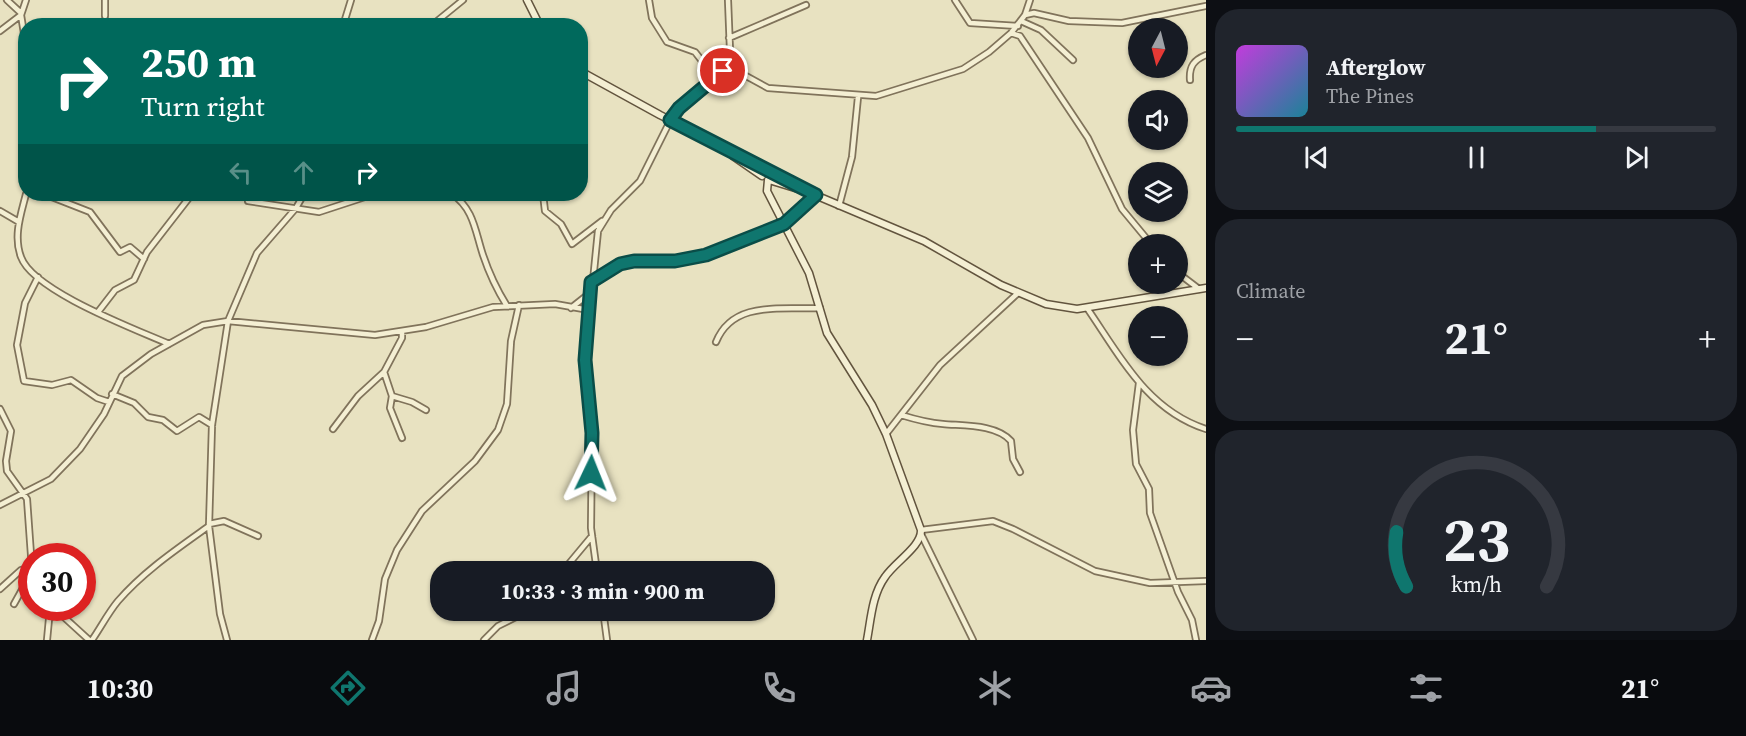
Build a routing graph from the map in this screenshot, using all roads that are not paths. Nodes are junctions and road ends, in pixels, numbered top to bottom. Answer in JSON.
{"nodes":[{"id":1,"x":7,"y":0,"type":"edge"},
{"id":2,"x":26,"y":0,"type":"edge"},
{"id":3,"x":105,"y":0,"type":"edge"},
{"id":4,"x":351,"y":0,"type":"edge"},
{"id":5,"x":464,"y":0,"type":"edge"},
{"id":6,"x":527,"y":0,"type":"edge"},
{"id":7,"x":649,"y":0,"type":"edge"},
{"id":8,"x":728,"y":0,"type":"edge"},
{"id":9,"x":955,"y":0,"type":"edge"},
{"id":10,"x":1030,"y":0,"type":"edge"},
{"id":11,"x":806,"y":5,"type":"dead end"},
{"id":12,"x":1206,"y":6,"type":"edge"},
{"id":13,"x":21,"y":14,"type":"junction"},
{"id":14,"x":1025,"y":15,"type":"junction"},
{"id":15,"x":105,"y":16,"type":"dead end"},
{"id":16,"x":22,"y":18,"type":"edge"},
{"id":17,"x":345,"y":18,"type":"edge"},
{"id":18,"x":441,"y":18,"type":"edge"},
{"id":19,"x":536,"y":18,"type":"edge"},
{"id":20,"x":1020,"y":23,"type":"junction"},
{"id":21,"x":0,"y":31,"type":"edge"},
{"id":22,"x":1011,"y":33,"type":"junction"},
{"id":23,"x":729,"y":39,"type":"junction"},
{"id":24,"x":1206,"y":55,"type":"edge"},
{"id":25,"x":1073,"y":60,"type":"dead end"},
{"id":26,"x":726,"y":65,"type":"junction"},
{"id":27,"x":588,"y":75,"type":"edge"},
{"id":28,"x":716,"y":79,"type":"junction"},
{"id":29,"x":1190,"y":80,"type":"dead end"},
{"id":30,"x":858,"y":97,"type":"junction"},
{"id":31,"x":670,"y":120,"type":"junction"},
{"id":32,"x":718,"y":145,"type":"junction"},
{"id":33,"x":770,"y":170,"type":"junction"},
{"id":34,"x":765,"y":178,"type":"junction"},
{"id":35,"x":808,"y":192,"type":"junction"},
{"id":36,"x":816,"y":195,"type":"junction"},
{"id":37,"x":24,"y":201,"type":"edge"},
{"id":38,"x":62,"y":201,"type":"edge"},
{"id":39,"x":187,"y":201,"type":"edge"},
{"id":40,"x":248,"y":201,"type":"dead end"},
{"id":41,"x":300,"y":201,"type":"edge"},
{"id":42,"x":353,"y":201,"type":"edge"},
{"id":43,"x":459,"y":201,"type":"edge"},
{"id":44,"x":544,"y":201,"type":"edge"},
{"id":45,"x":838,"y":206,"type":"junction"},
{"id":46,"x":296,"y":208,"type":"junction"},
{"id":47,"x":0,"y":212,"type":"edge"},
{"id":48,"x":602,"y":221,"type":"junction"},
{"id":49,"x":19,"y":222,"type":"junction"},
{"id":50,"x":784,"y":224,"type":"junction"},
{"id":51,"x":1142,"y":234,"type":"edge"},
{"id":52,"x":144,"y":260,"type":"junction"},
{"id":53,"x":38,"y":278,"type":"junction"},
{"id":54,"x":1188,"y":280,"type":"edge"},
{"id":55,"x":591,"y":282,"type":"junction"},
{"id":56,"x":1202,"y":289,"type":"edge"},
{"id":57,"x":590,"y":293,"type":"junction"},
{"id":58,"x":1018,"y":293,"type":"junction"},
{"id":59,"x":519,"y":305,"type":"junction"},
{"id":60,"x":507,"y":306,"type":"junction"},
{"id":61,"x":571,"y":308,"type":"junction"},
{"id":62,"x":820,"y":308,"type":"junction"},
{"id":63,"x":1087,"y":308,"type":"junction"},
{"id":64,"x":589,"y":310,"type":"junction"},
{"id":65,"x":98,"y":312,"type":"junction"},
{"id":66,"x":228,"y":321,"type":"junction"},
{"id":67,"x":402,"y":332,"type":"junction"},
{"id":68,"x":716,"y":342,"type":"dead end"},
{"id":69,"x":169,"y":344,"type":"junction"},
{"id":70,"x":384,"y":372,"type":"junction"},
{"id":71,"x":1138,"y":382,"type":"junction"},
{"id":72,"x":112,"y":394,"type":"junction"},
{"id":73,"x":392,"y":396,"type":"junction"},
{"id":74,"x":109,"y":402,"type":"junction"},
{"id":75,"x":0,"y":409,"type":"edge"},
{"id":76,"x":426,"y":410,"type":"dead end"},
{"id":77,"x":901,"y":415,"type":"junction"},
{"id":78,"x":212,"y":425,"type":"junction"},
{"id":79,"x":333,"y":429,"type":"dead end"},
{"id":80,"x":1206,"y":429,"type":"edge"},
{"id":81,"x":886,"y":434,"type":"junction"},
{"id":82,"x":402,"y":438,"type":"dead end"},
{"id":83,"x":0,"y":471,"type":"edge"},
{"id":84,"x":8,"y":471,"type":"junction"},
{"id":85,"x":1020,"y":472,"type":"dead end"},
{"id":86,"x":25,"y":494,"type":"junction"},
{"id":87,"x":0,"y":505,"type":"edge"},
{"id":88,"x":209,"y":525,"type":"junction"},
{"id":89,"x":922,"y":533,"type":"junction"},
{"id":90,"x":258,"y":536,"type":"dead end"},
{"id":91,"x":592,"y":536,"type":"junction"},
{"id":92,"x":30,"y":543,"type":"edge"},
{"id":93,"x":571,"y":561,"type":"edge"},
{"id":94,"x":595,"y":561,"type":"edge"},
{"id":95,"x":18,"y":573,"type":"edge"},
{"id":96,"x":1206,"y":581,"type":"edge"},
{"id":97,"x":1175,"y":584,"type":"junction"},
{"id":98,"x":0,"y":589,"type":"edge"},
{"id":99,"x":18,"y":597,"type":"edge"},
{"id":100,"x":14,"y":604,"type":"dead end"},
{"id":101,"x":49,"y":621,"type":"edge"},
{"id":102,"x":70,"y":621,"type":"edge"},
{"id":103,"x":508,"y":621,"type":"edge"},
{"id":104,"x":604,"y":621,"type":"edge"},
{"id":105,"x":47,"y":640,"type":"edge"},
{"id":106,"x":91,"y":640,"type":"edge"},
{"id":107,"x":227,"y":640,"type":"edge"},
{"id":108,"x":372,"y":640,"type":"edge"},
{"id":109,"x":484,"y":640,"type":"edge"},
{"id":110,"x":607,"y":640,"type":"edge"},
{"id":111,"x":867,"y":640,"type":"edge"},
{"id":112,"x":973,"y":640,"type":"edge"},
{"id":113,"x":1196,"y":640,"type":"edge"}],
"edges":[{"from":1,"to":13,"type":"street"},
{"from":2,"to":13,"type":"street"},
{"from":3,"to":15,"type":"street"},
{"from":4,"to":17,"type":"street"},
{"from":5,"to":18,"type":"street"},
{"from":6,"to":19,"type":"main road"},
{"from":7,"to":28,"type":"street"},
{"from":8,"to":23,"type":"street"},
{"from":9,"to":20,"type":"street"},
{"from":10,"to":14,"type":"street"},
{"from":11,"to":23,"type":"street"},
{"from":12,"to":14,"type":"street"},
{"from":13,"to":16,"type":"street"},
{"from":13,"to":21,"type":"street"},
{"from":14,"to":20,"type":"street"},
{"from":20,"to":22,"type":"street"},
{"from":20,"to":25,"type":"street"},
{"from":22,"to":30,"type":"street"},
{"from":22,"to":51,"type":"street"},
{"from":23,"to":26,"type":"street"},
{"from":24,"to":29,"type":"street"},
{"from":26,"to":28,"type":"street"},
{"from":26,"to":30,"type":"street"},
{"from":27,"to":31,"type":"main road"},
{"from":28,"to":31,"type":"street"},
{"from":30,"to":45,"type":"street"},
{"from":31,"to":32,"type":"main road"},
{"from":31,"to":48,"type":"street"},
{"from":32,"to":33,"type":"main road"},
{"from":32,"to":34,"type":"main road"},
{"from":33,"to":34,"type":"main road"},
{"from":33,"to":35,"type":"main road"},
{"from":34,"to":35,"type":"main road"},
{"from":34,"to":50,"type":"main road"},
{"from":35,"to":36,"type":"main road"},
{"from":36,"to":45,"type":"main road"},
{"from":36,"to":50,"type":"street"},
{"from":37,"to":49,"type":"street"},
{"from":38,"to":52,"type":"street"},
{"from":39,"to":52,"type":"street"},
{"from":40,"to":46,"type":"street"},
{"from":41,"to":46,"type":"street"},
{"from":42,"to":46,"type":"street"},
{"from":43,"to":60,"type":"street"},
{"from":44,"to":48,"type":"street"},
{"from":45,"to":58,"type":"main road"},
{"from":46,"to":66,"type":"street"},
{"from":47,"to":49,"type":"street"},
{"from":48,"to":55,"type":"street"},
{"from":49,"to":53,"type":"street"},
{"from":50,"to":55,"type":"street"},
{"from":50,"to":62,"type":"main road"},
{"from":52,"to":65,"type":"street"},
{"from":53,"to":65,"type":"street"},
{"from":53,"to":74,"type":"street"},
{"from":54,"to":56,"type":"street"},
{"from":55,"to":57,"type":"street"},
{"from":56,"to":63,"type":"main road"},
{"from":57,"to":61,"type":"street"},
{"from":57,"to":64,"type":"street"},
{"from":58,"to":63,"type":"main road"},
{"from":58,"to":77,"type":"street"},
{"from":59,"to":60,"type":"street"},
{"from":59,"to":61,"type":"street"},
{"from":59,"to":108,"type":"street"},
{"from":60,"to":67,"type":"street"},
{"from":61,"to":64,"type":"street"},
{"from":62,"to":68,"type":"street"},
{"from":62,"to":81,"type":"main road"},
{"from":63,"to":71,"type":"street"},
{"from":64,"to":91,"type":"street"},
{"from":65,"to":69,"type":"street"},
{"from":66,"to":67,"type":"street"},
{"from":66,"to":69,"type":"street"},
{"from":66,"to":78,"type":"street"},
{"from":67,"to":70,"type":"street"},
{"from":69,"to":72,"type":"street"},
{"from":70,"to":73,"type":"street"},
{"from":70,"to":79,"type":"street"},
{"from":71,"to":80,"type":"street"},
{"from":71,"to":97,"type":"street"},
{"from":72,"to":74,"type":"street"},
{"from":72,"to":78,"type":"street"},
{"from":73,"to":76,"type":"street"},
{"from":73,"to":82,"type":"street"},
{"from":74,"to":86,"type":"street"},
{"from":75,"to":84,"type":"street"},
{"from":77,"to":81,"type":"street"},
{"from":77,"to":85,"type":"street"},
{"from":78,"to":88,"type":"street"},
{"from":81,"to":89,"type":"main road"},
{"from":83,"to":84,"type":"street"},
{"from":84,"to":86,"type":"street"},
{"from":86,"to":87,"type":"street"},
{"from":86,"to":92,"type":"street"},
{"from":88,"to":90,"type":"street"},
{"from":88,"to":106,"type":"street"},
{"from":88,"to":107,"type":"street"},
{"from":89,"to":97,"type":"street"},
{"from":89,"to":111,"type":"main road"},
{"from":89,"to":112,"type":"street"},
{"from":91,"to":93,"type":"street"},
{"from":91,"to":94,"type":"street"},
{"from":95,"to":98,"type":"street"},
{"from":96,"to":97,"type":"street"},
{"from":97,"to":113,"type":"street"},
{"from":99,"to":100,"type":"street"},
{"from":101,"to":105,"type":"street"},
{"from":102,"to":106,"type":"street"},
{"from":103,"to":109,"type":"street"},
{"from":104,"to":110,"type":"street"}]}
